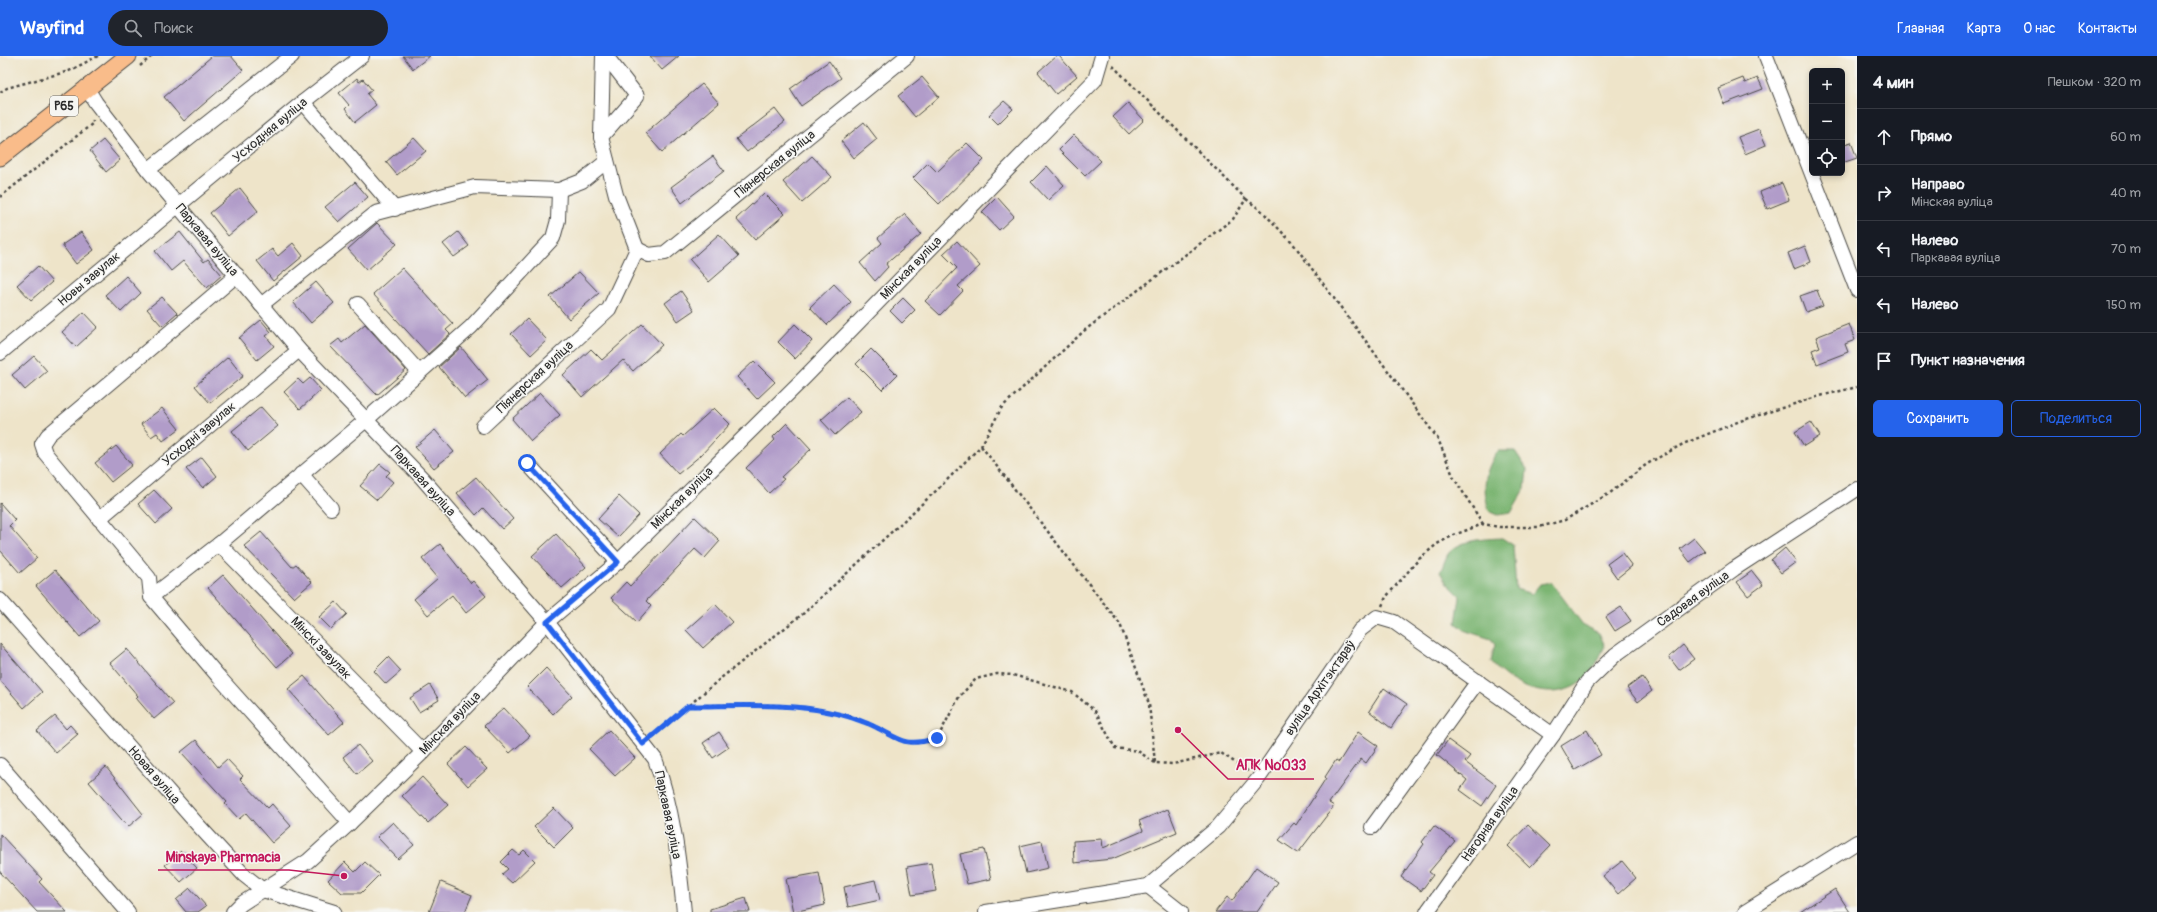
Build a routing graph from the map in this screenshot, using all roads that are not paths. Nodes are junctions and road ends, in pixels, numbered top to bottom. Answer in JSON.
{"nodes":[{"id":1,"x":128,"y":56,"type":"edge"},
{"id":2,"x":292,"y":56,"type":"edge"},
{"id":3,"x":362,"y":56,"type":"edge"},
{"id":4,"x":603,"y":56,"type":"edge"},
{"id":5,"x":606,"y":56,"type":"edge"},
{"id":6,"x":907,"y":56,"type":"edge"},
{"id":7,"x":1766,"y":56,"type":"edge"},
{"id":8,"x":1106,"y":59,"type":"edge"},
{"id":9,"x":86,"y":87,"type":"junction"},
{"id":10,"x":303,"y":102,"type":"junction"},
{"id":11,"x":601,"y":137,"type":"junction"},
{"id":12,"x":0,"y":157,"type":"edge"},
{"id":13,"x":607,"y":161,"type":"junction"},
{"id":14,"x":148,"y":170,"type":"junction"},
{"id":15,"x":559,"y":190,"type":"junction"},
{"id":16,"x":178,"y":206,"type":"junction"},
{"id":17,"x":395,"y":208,"type":"junction"},
{"id":18,"x":637,"y":249,"type":"junction"},
{"id":19,"x":237,"y":275,"type":"junction"},
{"id":20,"x":1857,"y":290,"type":"edge"},
{"id":21,"x":358,"y":304,"type":"dead end"},
{"id":22,"x":261,"y":305,"type":"junction"},
{"id":23,"x":299,"y":350,"type":"junction"},
{"id":24,"x":0,"y":353,"type":"edge"},
{"id":25,"x":419,"y":372,"type":"junction"},
{"id":26,"x":366,"y":420,"type":"junction"},
{"id":27,"x":483,"y":426,"type":"dead end"},
{"id":28,"x":527,"y":463,"type":"dead end"},
{"id":29,"x":301,"y":474,"type":"junction"},
{"id":30,"x":1857,"y":489,"type":"edge"},
{"id":31,"x":331,"y":508,"type":"dead end"},
{"id":32,"x":99,"y":519,"type":"junction"},
{"id":33,"x":219,"y":544,"type":"junction"},
{"id":34,"x":618,"y":562,"type":"junction"},
{"id":35,"x":151,"y":597,"type":"junction"},
{"id":36,"x":0,"y":600,"type":"edge"},
{"id":37,"x":547,"y":622,"type":"junction"},
{"id":38,"x":1478,"y":681,"type":"junction"},
{"id":39,"x":1553,"y":735,"type":"junction"},
{"id":40,"x":423,"y":752,"type":"junction"},
{"id":41,"x":0,"y":765,"type":"edge"},
{"id":42,"x":350,"y":823,"type":"junction"},
{"id":43,"x":1372,"y":827,"type":"dead end"},
{"id":44,"x":1857,"y":842,"type":"edge"},
{"id":45,"x":1148,"y":886,"type":"junction"},
{"id":46,"x":263,"y":890,"type":"junction"},
{"id":47,"x":128,"y":912,"type":"edge"},
{"id":48,"x":233,"y":912,"type":"edge"},
{"id":49,"x":334,"y":912,"type":"edge"},
{"id":50,"x":684,"y":912,"type":"edge"},
{"id":51,"x":986,"y":912,"type":"edge"},
{"id":52,"x":1181,"y":912,"type":"edge"},
{"id":53,"x":1427,"y":912,"type":"edge"},
{"id":54,"x":1745,"y":912,"type":"edge"}],
"edges":[{"from":1,"to":9,"type":"main road","number":"Р65"},
{"from":2,"to":14,"type":"street"},
{"from":3,"to":10,"type":"street","name":"Усходняя вуліца"},
{"from":4,"to":11,"type":"street"},
{"from":5,"to":11,"type":"street"},
{"from":6,"to":18,"type":"street","name":"Піянерская вуліца"},
{"from":7,"to":20,"type":"street"},
{"from":8,"to":34,"type":"street","name":"Мінская вуліца"},
{"from":9,"to":12,"type":"main road","number":"Р65"},
{"from":9,"to":14,"type":"street","name":"Паркавая вуліца"},
{"from":10,"to":16,"type":"street","name":"Усходняя вуліца"},
{"from":10,"to":17,"type":"street"},
{"from":11,"to":13,"type":"street"},
{"from":13,"to":15,"type":"street"},
{"from":13,"to":18,"type":"street"},
{"from":14,"to":16,"type":"street","name":"Паркавая вуліца"},
{"from":15,"to":17,"type":"street"},
{"from":15,"to":25,"type":"street"},
{"from":16,"to":19,"type":"street","name":"Паркавая вуліца"},
{"from":16,"to":24,"type":"street","name":"Новы завулак"},
{"from":17,"to":22,"type":"street"},
{"from":18,"to":27,"type":"street","name":"Піянерская вуліца"},
{"from":19,"to":22,"type":"street","name":"Паркавая вуліца"},
{"from":19,"to":32,"type":"street"},
{"from":21,"to":25,"type":"street"},
{"from":22,"to":23,"type":"street","name":"Паркавая вуліца"},
{"from":23,"to":26,"type":"street","name":"Паркавая вуліца"},
{"from":23,"to":32,"type":"street","name":"Усходні завулак"},
{"from":25,"to":26,"type":"street"},
{"from":26,"to":29,"type":"street"},
{"from":26,"to":37,"type":"street","name":"Паркавая вуліца"},
{"from":28,"to":34,"type":"street"},
{"from":29,"to":31,"type":"street"},
{"from":29,"to":33,"type":"street"},
{"from":30,"to":39,"type":"street","name":"Садовая вуліца"},
{"from":32,"to":35,"type":"street"},
{"from":33,"to":35,"type":"street"},
{"from":33,"to":40,"type":"street","name":"Мінскі завулак"},
{"from":34,"to":37,"type":"street","name":"Мінская вуліца"},
{"from":35,"to":42,"type":"street"},
{"from":36,"to":46,"type":"street","name":"Новая вуліца"},
{"from":37,"to":40,"type":"street","name":"Мінская вуліца"},
{"from":37,"to":50,"type":"street","name":"Паркавая вуліца"},
{"from":38,"to":39,"type":"street"},
{"from":38,"to":43,"type":"street"},
{"from":38,"to":45,"type":"street","name":"вуліца Архітэктараў"},
{"from":39,"to":53,"type":"street","name":"Нагорная вуліца"},
{"from":40,"to":42,"type":"street","name":"Мінская вуліца"},
{"from":41,"to":47,"type":"street"},
{"from":42,"to":46,"type":"street","name":"Мінская вуліца"},
{"from":44,"to":54,"type":"street"},
{"from":45,"to":51,"type":"street"},
{"from":45,"to":52,"type":"street"},
{"from":46,"to":48,"type":"street","name":"Мінская вуліца"},
{"from":46,"to":49,"type":"street","name":"Новая вуліца"}]}
